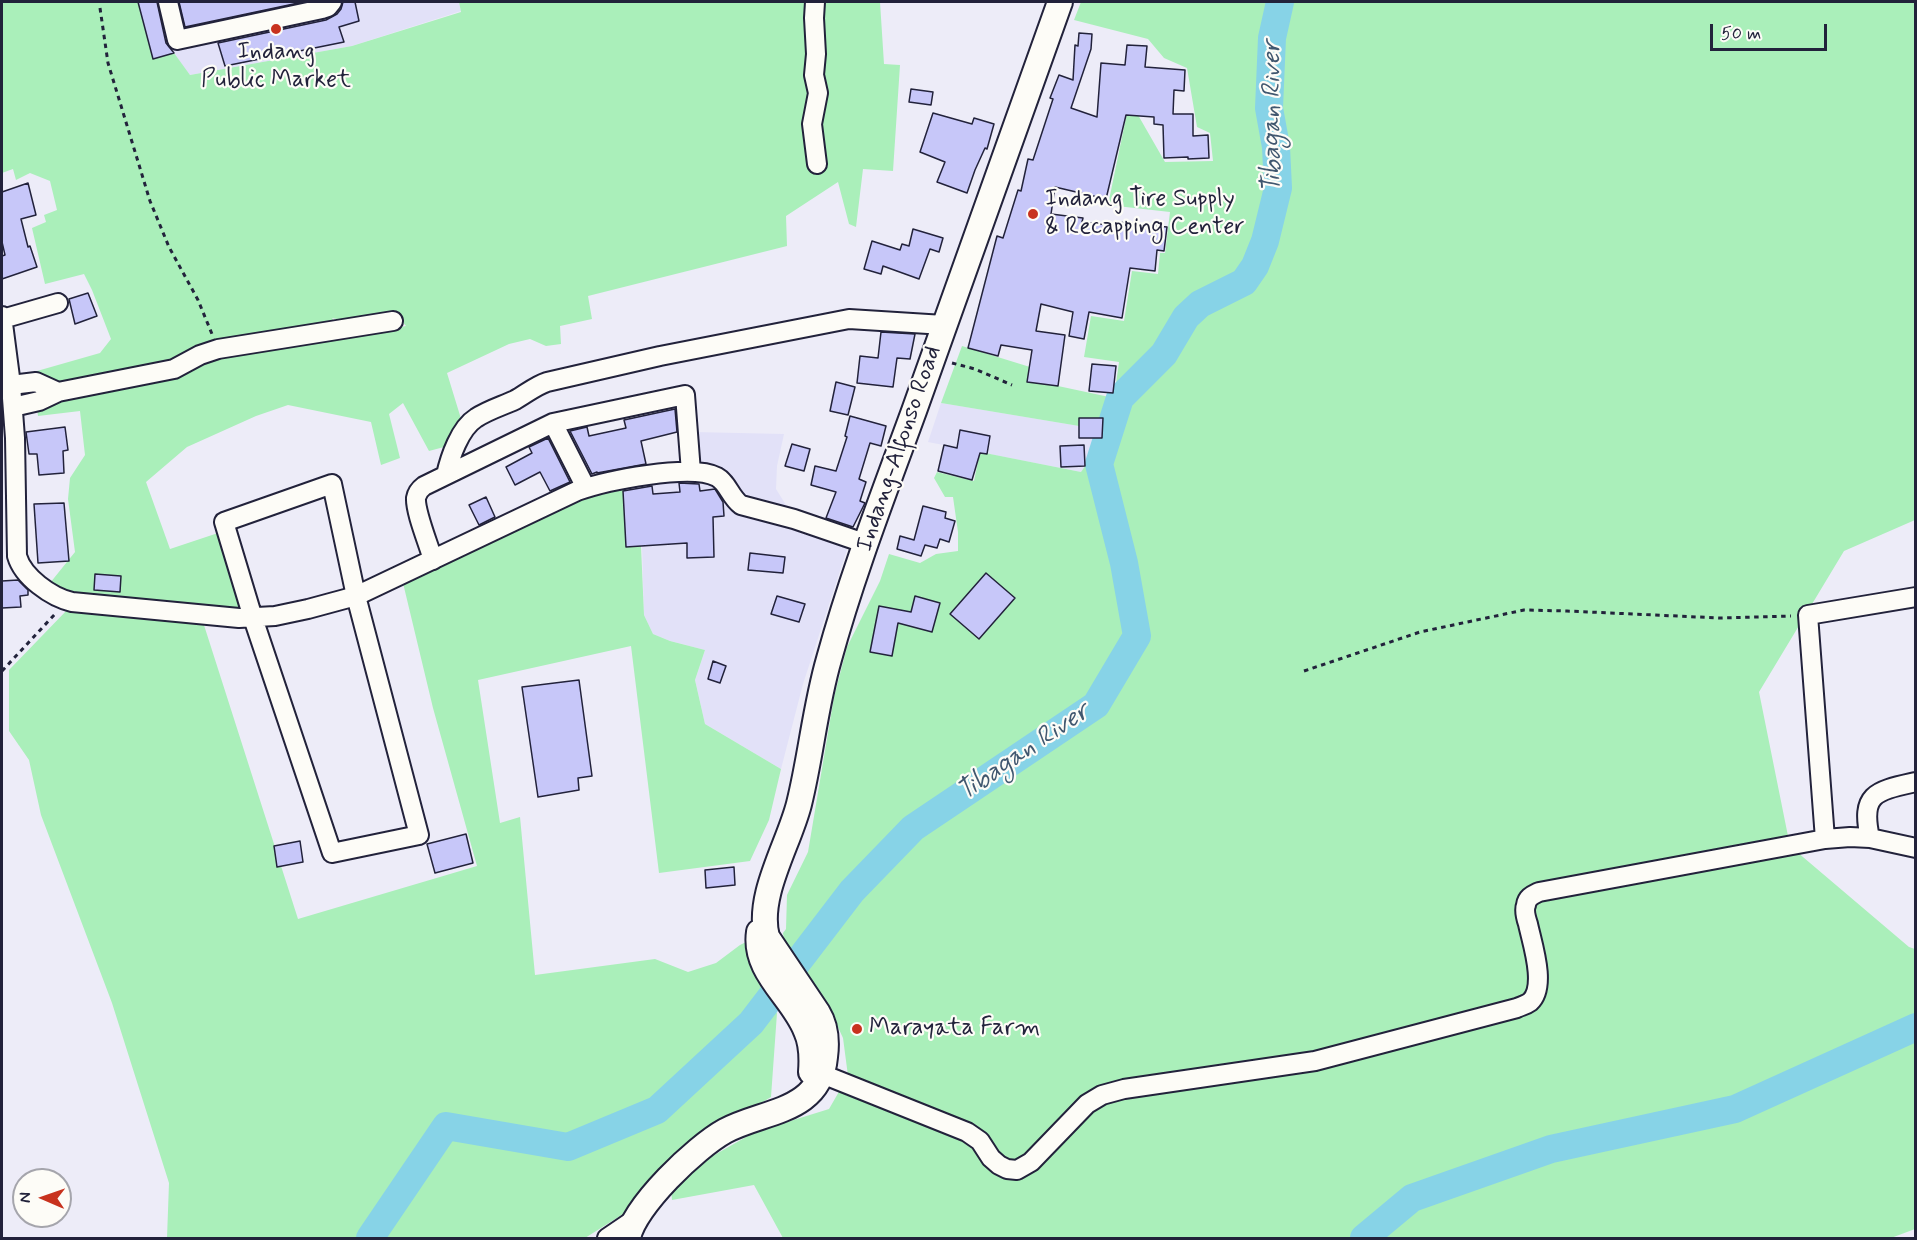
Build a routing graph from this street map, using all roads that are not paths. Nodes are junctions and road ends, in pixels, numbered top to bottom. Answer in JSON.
{"nodes":[{"id":1,"x":168,"y":2,"type":"edge"},
{"id":2,"x":332,"y":2,"type":"edge"},
{"id":3,"x":815,"y":2,"type":"edge"},
{"id":4,"x":1060,"y":2,"type":"edge"},
{"id":5,"x":817,"y":164,"type":"dead end"},
{"id":6,"x":58,"y":303,"type":"dead end"},
{"id":7,"x":2,"y":318,"type":"edge"},
{"id":8,"x":393,"y":321,"type":"dead end"},
{"id":9,"x":944,"y":325,"type":"junction"},
{"id":10,"x":9,"y":399,"type":"edge"},
{"id":11,"x":553,"y":423,"type":"junction"},
{"id":12,"x":8,"y":439,"type":"edge"},
{"id":13,"x":691,"y":472,"type":"junction"},
{"id":14,"x":446,"y":475,"type":"junction"},
{"id":15,"x":586,"y":488,"type":"junction"},
{"id":16,"x":867,"y":544,"type":"junction"},
{"id":17,"x":434,"y":560,"type":"junction"},
{"id":18,"x":356,"y":596,"type":"junction"},
{"id":19,"x":1916,"y":597,"type":"edge"},
{"id":20,"x":254,"y":618,"type":"junction"},
{"id":21,"x":1916,"y":782,"type":"edge"},
{"id":22,"x":1870,"y":838,"type":"junction"},
{"id":23,"x":1825,"y":839,"type":"junction"},
{"id":24,"x":1916,"y":848,"type":"edge"},
{"id":25,"x":807,"y":1013,"type":"junction"},
{"id":26,"x":822,"y":1074,"type":"junction"},
{"id":27,"x":799,"y":1102,"type":"junction"},
{"id":28,"x":632,"y":1229,"type":"edge"},
{"id":29,"x":608,"y":1239,"type":"edge"}],
"edges":[{"from":1,"to":2,"type":"street"},
{"from":3,"to":5,"type":"street"},
{"from":4,"to":9,"type":"main road","name":"Indang-Alfonso Road"},
{"from":6,"to":7,"type":"street"},
{"from":7,"to":10,"type":"street"},
{"from":8,"to":10,"type":"street"},
{"from":9,"to":14,"type":"street"},
{"from":9,"to":16,"type":"main road","name":"Indang-Alfonso Road"},
{"from":10,"to":12,"type":"street"},
{"from":11,"to":13,"type":"street"},
{"from":11,"to":14,"type":"street"},
{"from":11,"to":15,"type":"street"},
{"from":12,"to":20,"type":"street"},
{"from":13,"to":15,"type":"street"},
{"from":13,"to":16,"type":"street"},
{"from":14,"to":17,"type":"street"},
{"from":15,"to":17,"type":"street"},
{"from":16,"to":25,"type":"main road","name":"Indang-Alfonso Road"},
{"from":17,"to":18,"type":"street"},
{"from":18,"to":20,"type":"street"},
{"from":18,"to":20,"type":"street"},
{"from":18,"to":20,"type":"street"},
{"from":19,"to":23,"type":"street"},
{"from":21,"to":22,"type":"street"},
{"from":22,"to":23,"type":"street"},
{"from":22,"to":24,"type":"street"},
{"from":23,"to":26,"type":"street"},
{"from":25,"to":26,"type":"main road","name":"Indang-Alfonso Road"},
{"from":25,"to":27,"type":"main road","name":"Indang-Alfonso Road"},
{"from":26,"to":27,"type":"main road","name":"Indang-Alfonso Road"},
{"from":27,"to":28,"type":"main road","name":"Indang-Alfonso Road"},
{"from":28,"to":29,"type":"street"}]}
